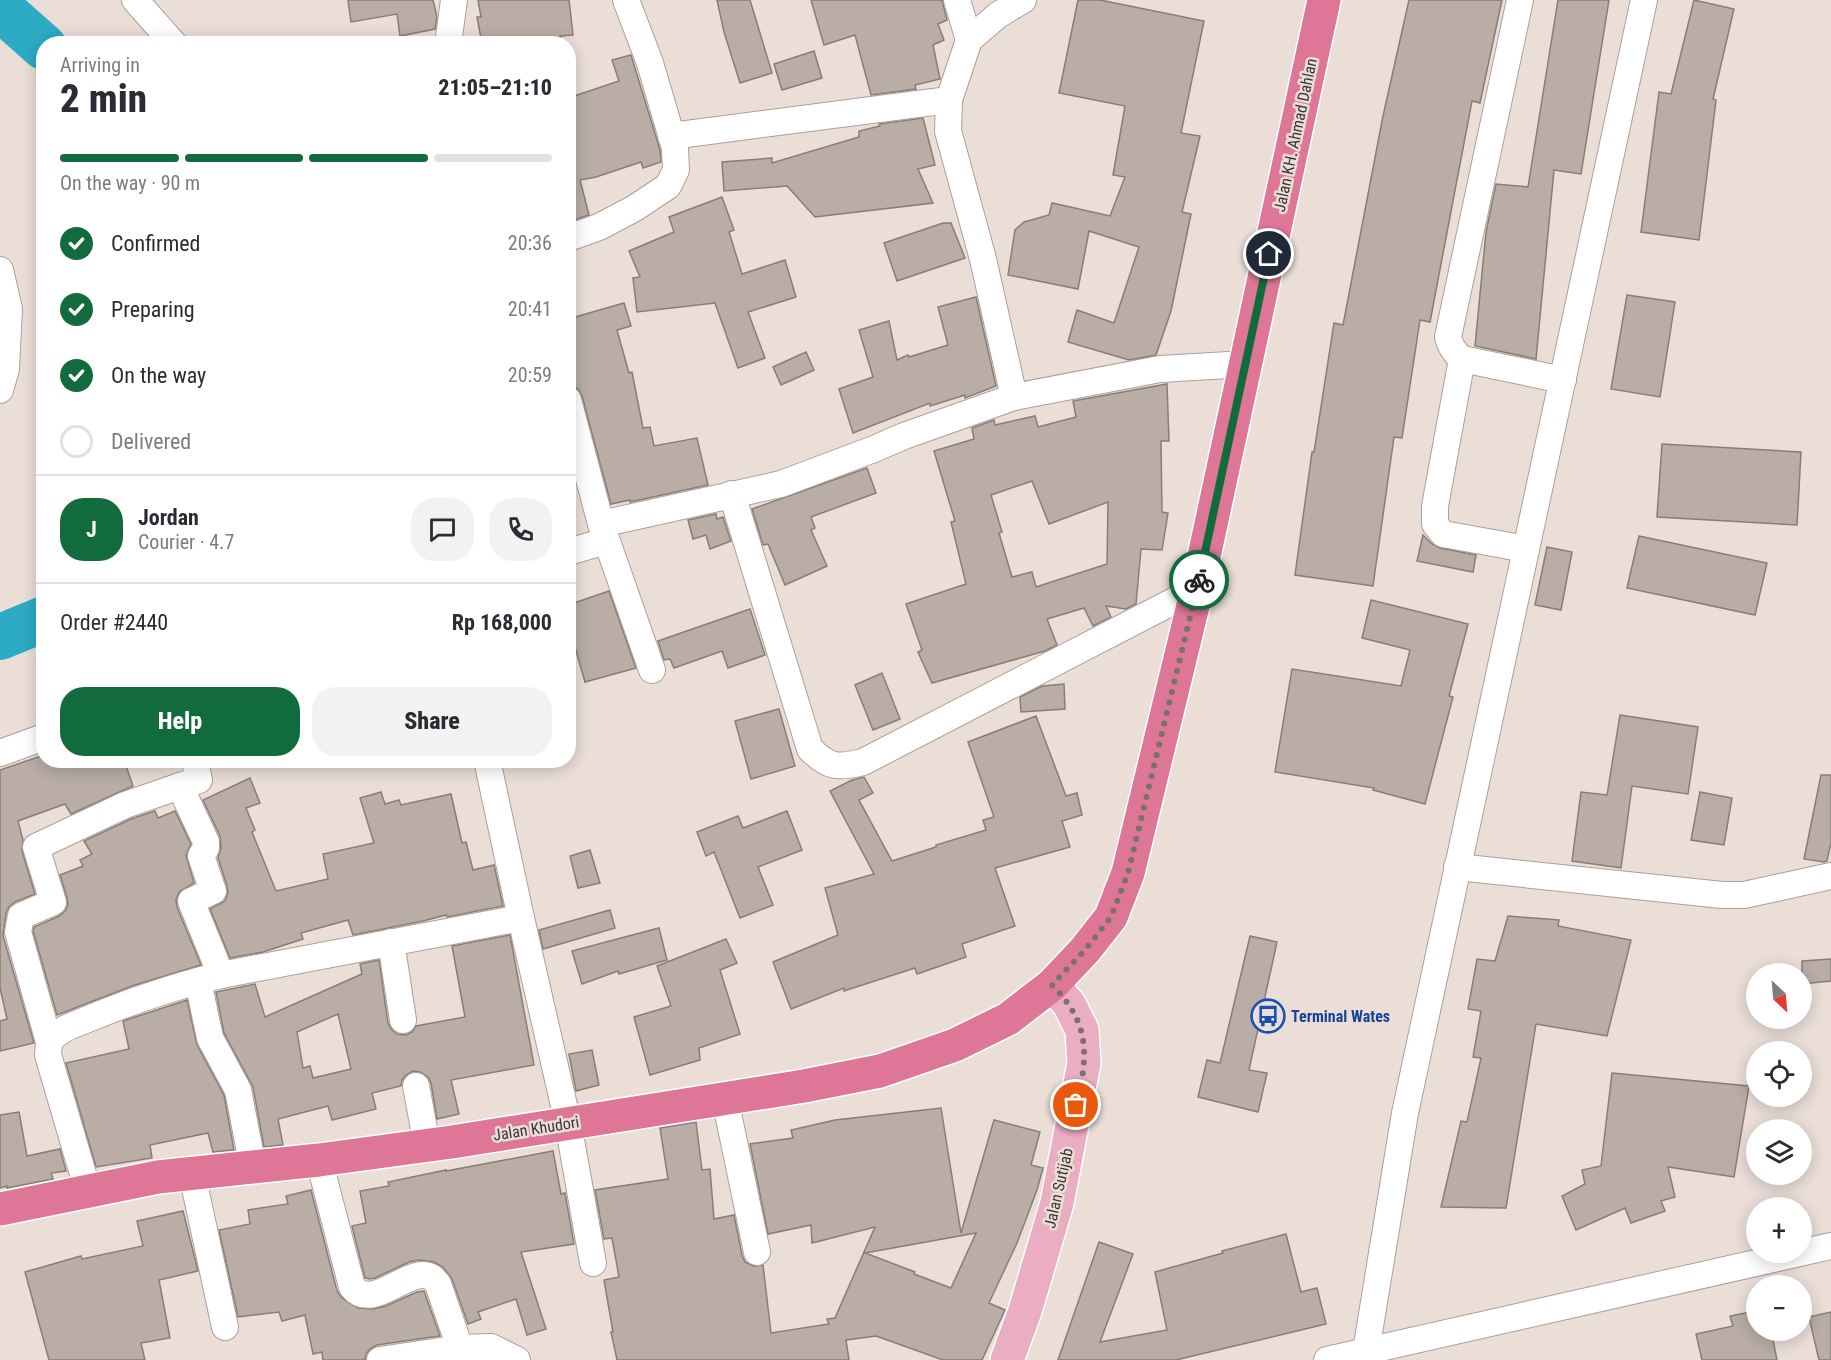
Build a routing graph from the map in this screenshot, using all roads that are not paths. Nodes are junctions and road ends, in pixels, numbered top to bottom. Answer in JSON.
{"nodes":[{"id":1,"x":135,"y":0,"type":"edge"},
{"id":2,"x":454,"y":0,"type":"edge"},
{"id":3,"x":626,"y":0,"type":"edge"},
{"id":4,"x":957,"y":0,"type":"edge"},
{"id":5,"x":1023,"y":0,"type":"edge"},
{"id":6,"x":1324,"y":0,"type":"edge"},
{"id":7,"x":1520,"y":0,"type":"edge"},
{"id":8,"x":1644,"y":0,"type":"edge"},
{"id":9,"x":167,"y":36,"type":"edge"},
{"id":10,"x":449,"y":36,"type":"edge"},
{"id":11,"x":969,"y":40,"type":"junction"},
{"id":12,"x":949,"y":100,"type":"junction"},
{"id":13,"x":671,"y":136,"type":"junction"},
{"id":14,"x":576,"y":235,"type":"edge"},
{"id":15,"x":0,"y":270,"type":"edge"},
{"id":16,"x":1462,"y":359,"type":"junction"},
{"id":17,"x":1246,"y":364,"type":"junction"},
{"id":18,"x":1563,"y":380,"type":"junction"},
{"id":19,"x":0,"y":390,"type":"edge"},
{"id":20,"x":1014,"y":397,"type":"junction"},
{"id":21,"x":576,"y":430,"type":"edge"},
{"id":22,"x":732,"y":494,"type":"junction"},
{"id":23,"x":603,"y":532,"type":"junction"},
{"id":24,"x":576,"y":547,"type":"edge"},
{"id":25,"x":1526,"y":549,"type":"junction"},
{"id":26,"x":1197,"y":589,"type":"junction"},
{"id":27,"x":652,"y":670,"type":"dead end"},
{"id":28,"x":36,"y":740,"type":"edge"},
{"id":29,"x":0,"y":753,"type":"edge"},
{"id":30,"x":196,"y":768,"type":"edge"},
{"id":31,"x":489,"y":768,"type":"edge"},
{"id":32,"x":180,"y":786,"type":"junction"},
{"id":33,"x":1457,"y":867,"type":"junction"},
{"id":34,"x":1831,"y":876,"type":"edge"},
{"id":35,"x":521,"y":918,"type":"junction"},
{"id":36,"x":391,"y":942,"type":"junction"},
{"id":37,"x":209,"y":978,"type":"junction"},
{"id":38,"x":1052,"y":985,"type":"junction"},
{"id":39,"x":404,"y":1020,"type":"dead end"},
{"id":40,"x":49,"y":1042,"type":"junction"},
{"id":41,"x":416,"y":1086,"type":"dead end"},
{"id":42,"x":725,"y":1099,"type":"junction"},
{"id":43,"x":568,"y":1123,"type":"junction"},
{"id":44,"x":427,"y":1145,"type":"junction"},
{"id":45,"x":319,"y":1160,"type":"junction"},
{"id":46,"x":253,"y":1167,"type":"junction"},
{"id":47,"x":192,"y":1174,"type":"junction"},
{"id":48,"x":88,"y":1191,"type":"junction"},
{"id":49,"x":0,"y":1209,"type":"edge"},
{"id":50,"x":1831,"y":1246,"type":"edge"},
{"id":51,"x":757,"y":1252,"type":"dead end"},
{"id":52,"x":593,"y":1263,"type":"dead end"},
{"id":53,"x":225,"y":1327,"type":"dead end"},
{"id":54,"x":459,"y":1348,"type":"junction"},
{"id":55,"x":1366,"y":1351,"type":"junction"},
{"id":56,"x":380,"y":1360,"type":"edge"},
{"id":57,"x":518,"y":1360,"type":"edge"},
{"id":58,"x":1007,"y":1360,"type":"edge"},
{"id":59,"x":1327,"y":1360,"type":"edge"}],
"edges":[{"from":1,"to":9,"type":"street"},
{"from":2,"to":10,"type":"street"},
{"from":3,"to":13,"type":"street"},
{"from":4,"to":11,"type":"street"},
{"from":5,"to":11,"type":"street"},
{"from":6,"to":17,"type":"highway","name":"Jalan KH. Ahmad Dahlan"},
{"from":7,"to":16,"type":"street"},
{"from":8,"to":18,"type":"street"},
{"from":11,"to":12,"type":"street"},
{"from":12,"to":13,"type":"street"},
{"from":12,"to":20,"type":"street"},
{"from":13,"to":14,"type":"street"},
{"from":15,"to":19,"type":"street"},
{"from":16,"to":18,"type":"street"},
{"from":16,"to":25,"type":"street"},
{"from":17,"to":20,"type":"street"},
{"from":17,"to":26,"type":"highway","name":"Jalan KH. Ahmad Dahlan"},
{"from":18,"to":25,"type":"street"},
{"from":20,"to":22,"type":"street"},
{"from":21,"to":23,"type":"street"},
{"from":22,"to":23,"type":"street"},
{"from":22,"to":26,"type":"street"},
{"from":23,"to":24,"type":"street"},
{"from":23,"to":27,"type":"street"},
{"from":25,"to":33,"type":"street"},
{"from":26,"to":38,"type":"highway","name":"Jalan KH. Ahmad Dahlan"},
{"from":28,"to":29,"type":"street"},
{"from":30,"to":32,"type":"street"},
{"from":31,"to":35,"type":"street"},
{"from":32,"to":37,"type":"street"},
{"from":32,"to":40,"type":"street"},
{"from":33,"to":34,"type":"street"},
{"from":33,"to":55,"type":"street"},
{"from":35,"to":36,"type":"street"},
{"from":35,"to":43,"type":"street"},
{"from":36,"to":37,"type":"street"},
{"from":36,"to":39,"type":"street"},
{"from":37,"to":40,"type":"street"},
{"from":37,"to":46,"type":"street"},
{"from":38,"to":42,"type":"highway","name":"Jalan Khudori"},
{"from":38,"to":58,"type":"main road","name":"Jalan Sutijab"},
{"from":40,"to":48,"type":"street"},
{"from":41,"to":44,"type":"street"},
{"from":42,"to":43,"type":"highway","name":"Jalan Khudori"},
{"from":42,"to":51,"type":"street"},
{"from":43,"to":44,"type":"highway","name":"Jalan Khudori"},
{"from":43,"to":52,"type":"street"},
{"from":44,"to":45,"type":"highway","name":"Jalan Khudori"},
{"from":45,"to":46,"type":"highway","name":"Jalan Khudori"},
{"from":45,"to":54,"type":"street"},
{"from":46,"to":47,"type":"highway","name":"Jalan Khudori"},
{"from":47,"to":48,"type":"highway","name":"Jalan Khudori"},
{"from":47,"to":53,"type":"street"},
{"from":48,"to":49,"type":"highway","name":"Jalan Khudori"},
{"from":50,"to":55,"type":"street"},
{"from":54,"to":56,"type":"street"},
{"from":54,"to":57,"type":"street"},
{"from":55,"to":59,"type":"street"}]}
